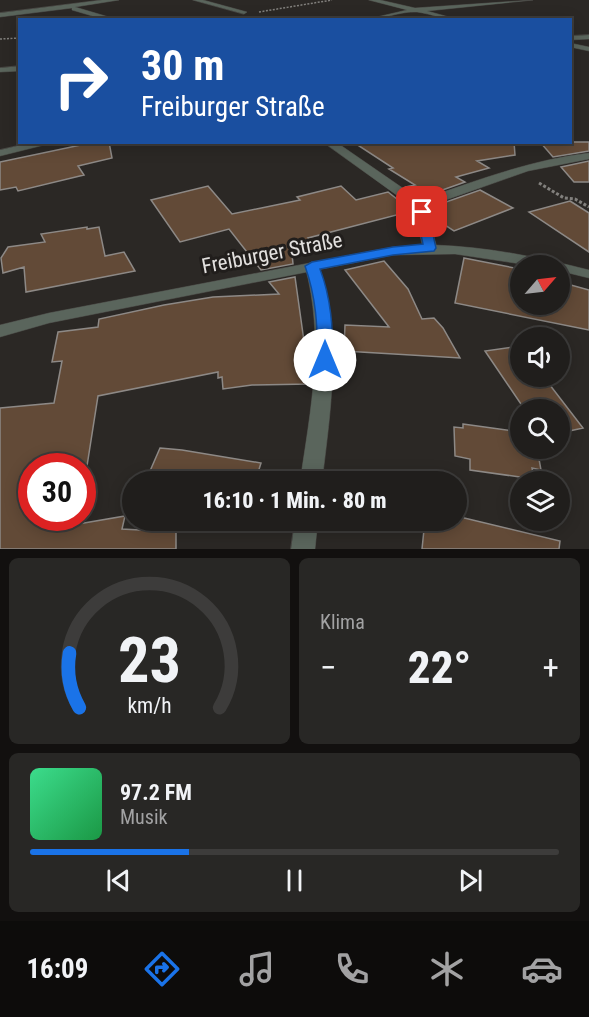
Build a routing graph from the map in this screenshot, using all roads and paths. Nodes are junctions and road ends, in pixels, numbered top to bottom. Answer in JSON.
{"nodes":[{"id":1,"x":116,"y":0,"type":"edge"},
{"id":2,"x":196,"y":0,"type":"edge"},
{"id":3,"x":332,"y":0,"type":"edge"},
{"id":4,"x":372,"y":0,"type":"edge"},
{"id":5,"x":530,"y":0,"type":"edge"},
{"id":6,"x":65,"y":7,"type":"junction"},
{"id":7,"x":416,"y":10,"type":"junction"},
{"id":8,"x":244,"y":12,"type":"dead end"},
{"id":9,"x":259,"y":12,"type":"dead end"},
{"id":10,"x":0,"y":15,"type":"edge"},
{"id":11,"x":108,"y":18,"type":"edge"},
{"id":12,"x":377,"y":18,"type":"edge"},
{"id":13,"x":449,"y":18,"type":"edge"},
{"id":14,"x":589,"y":37,"type":"edge"},
{"id":15,"x":18,"y":38,"type":"edge"},
{"id":16,"x":572,"y":38,"type":"edge"},
{"id":17,"x":0,"y":39,"type":"edge"},
{"id":18,"x":572,"y":46,"type":"edge"},
{"id":19,"x":589,"y":50,"type":"edge"},
{"id":20,"x":18,"y":68,"type":"edge"},
{"id":21,"x":0,"y":70,"type":"edge"},
{"id":22,"x":42,"y":144,"type":"edge"},
{"id":23,"x":331,"y":144,"type":"edge"},
{"id":24,"x":0,"y":153,"type":"edge"},
{"id":25,"x":589,"y":156,"type":"edge"},
{"id":26,"x":518,"y":171,"type":"junction"},
{"id":27,"x":419,"y":205,"type":"junction"},
{"id":28,"x":589,"y":207,"type":"edge"},
{"id":29,"x":430,"y":248,"type":"junction"},
{"id":30,"x":510,"y":257,"type":"edge"},
{"id":31,"x":312,"y":266,"type":"junction"},
{"id":32,"x":570,"y":269,"type":"edge"},
{"id":33,"x":589,"y":274,"type":"edge"},
{"id":34,"x":0,"y":331,"type":"edge"},
{"id":35,"x":312,"y":471,"type":"edge"},
{"id":36,"x":305,"y":531,"type":"edge"},
{"id":37,"x":303,"y":549,"type":"edge"}],
"edges":[{"from":1,"to":6,"type":"street"},
{"from":2,"to":8,"type":"street"},
{"from":3,"to":9,"type":"path"},
{"from":4,"to":7,"type":"street"},
{"from":5,"to":7,"type":"street"},
{"from":6,"to":10,"type":"street"},
{"from":6,"to":11,"type":"street"},
{"from":7,"to":12,"type":"street"},
{"from":7,"to":13,"type":"street"},
{"from":14,"to":16,"type":"street"},
{"from":15,"to":17,"type":"path"},
{"from":18,"to":19,"type":"street"},
{"from":20,"to":21,"type":"street"},
{"from":22,"to":24,"type":"street"},
{"from":23,"to":27,"type":"street"},
{"from":25,"to":26,"type":"street"},
{"from":26,"to":27,"type":"street"},
{"from":26,"to":28,"type":"path"},
{"from":27,"to":29,"type":"street"},
{"from":29,"to":30,"type":"street","name":"Freiburger Straße"},
{"from":29,"to":31,"type":"street","name":"Freiburger Straße"},
{"from":31,"to":34,"type":"street","name":"Freiburger Straße"},
{"from":31,"to":35,"type":"street"},
{"from":32,"to":33,"type":"street"},
{"from":36,"to":37,"type":"street"}]}
